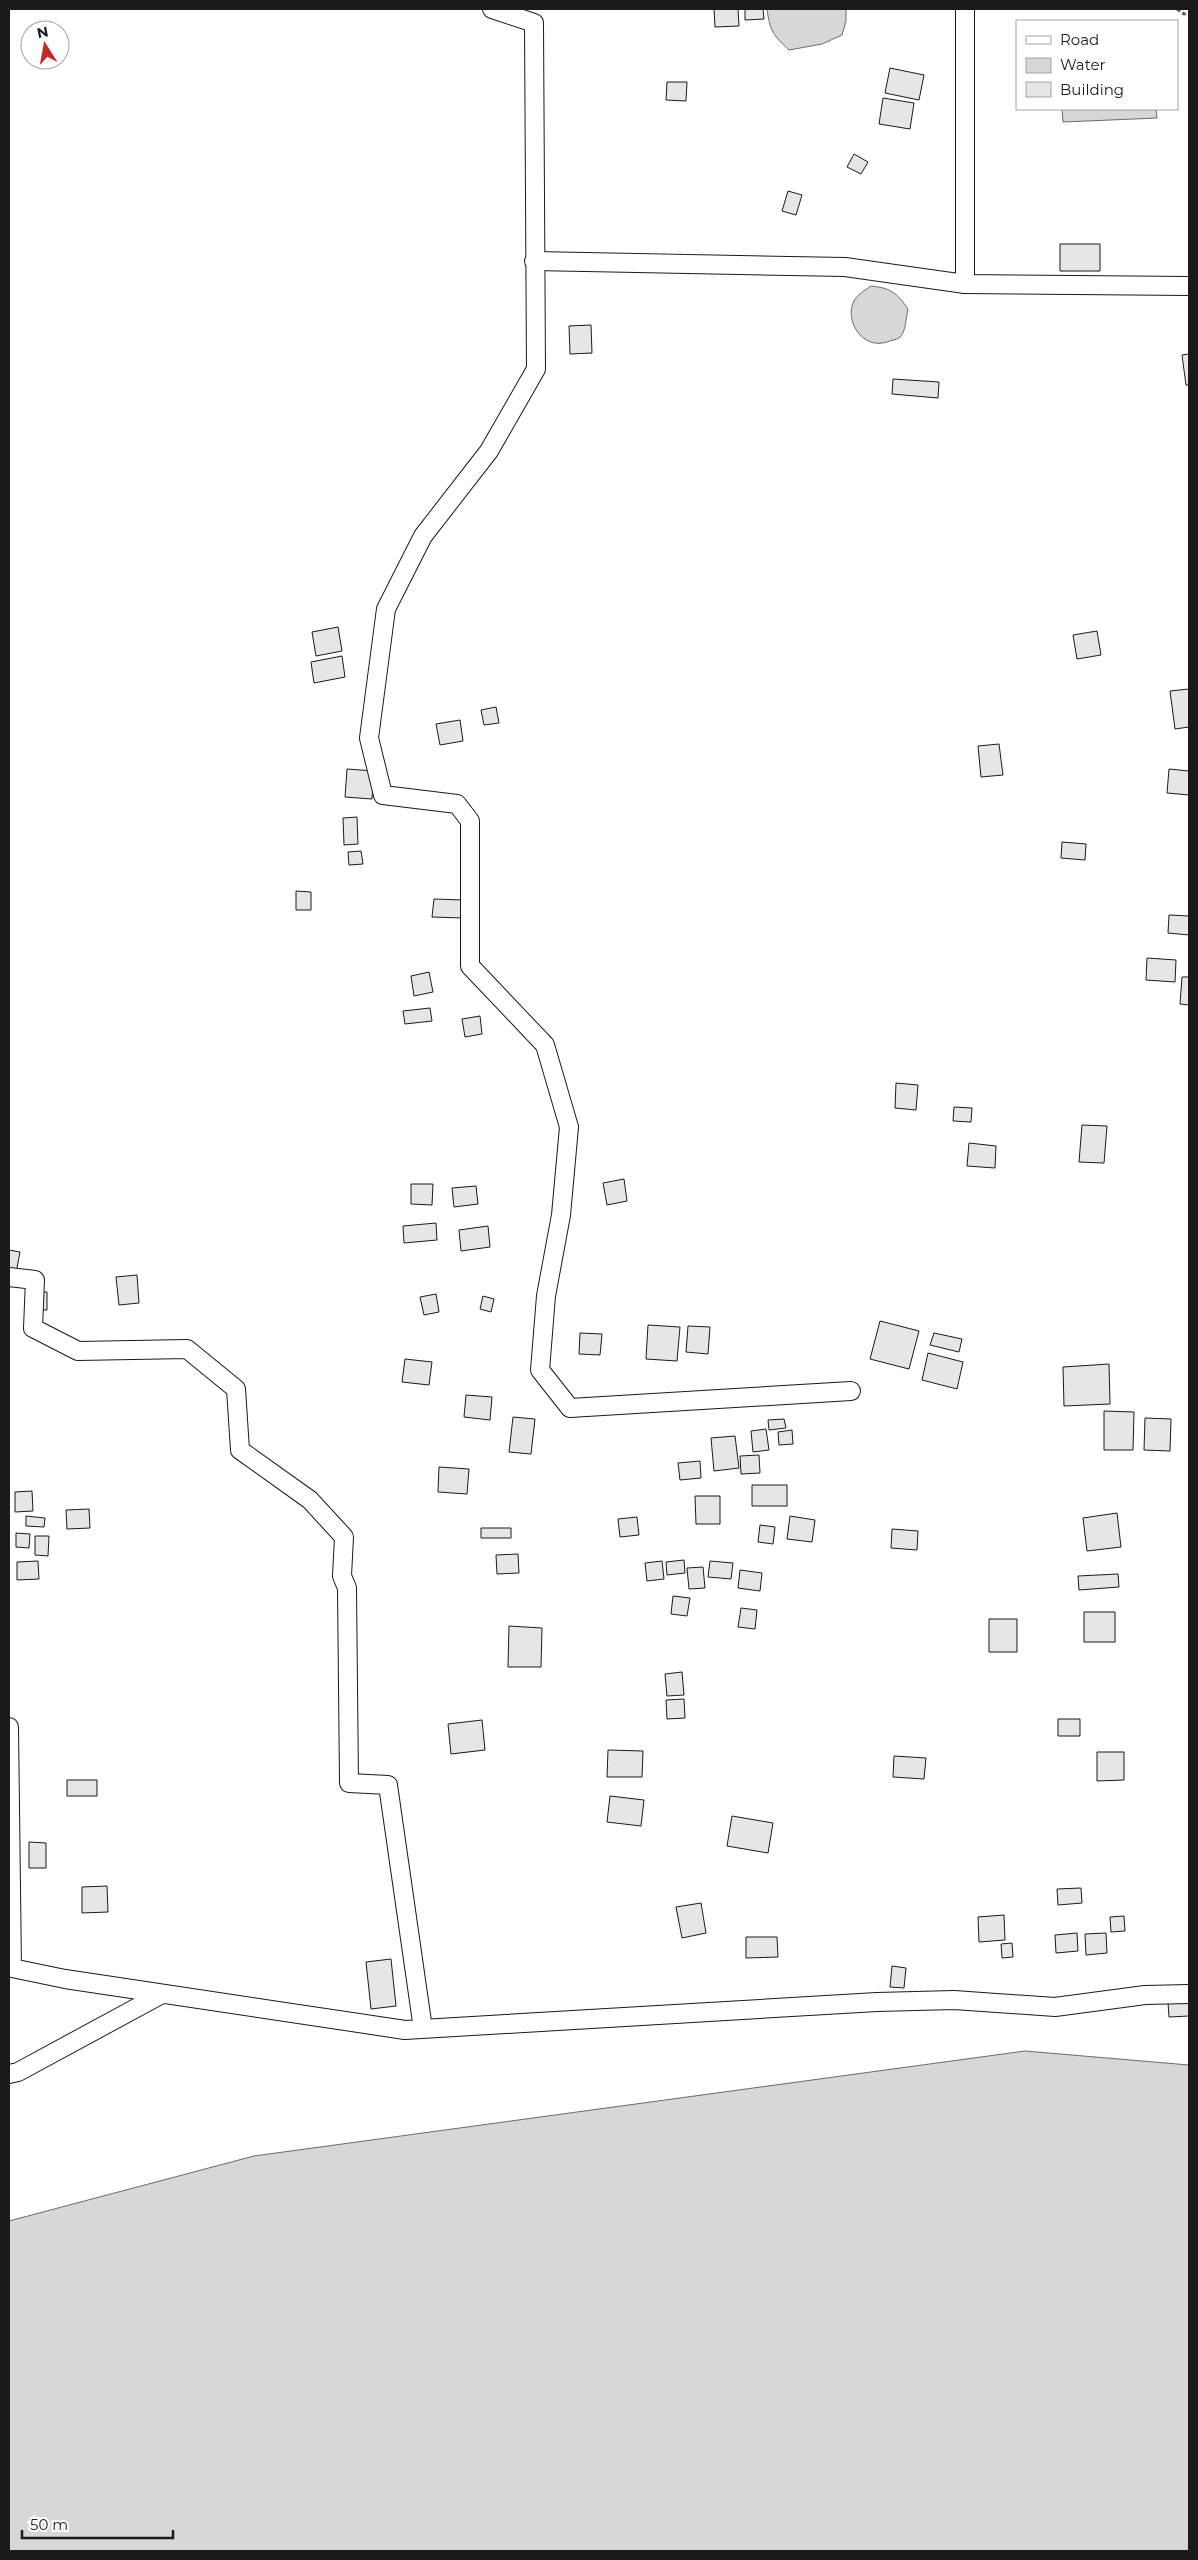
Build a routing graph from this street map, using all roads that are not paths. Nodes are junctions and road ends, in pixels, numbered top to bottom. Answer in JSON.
{"nodes":[{"id":1,"x":492,"y":9,"type":"edge"},
{"id":2,"x":965,"y":9,"type":"edge"},
{"id":3,"x":534,"y":261,"type":"junction"},
{"id":4,"x":965,"y":284,"type":"junction"},
{"id":5,"x":1189,"y":286,"type":"edge"},
{"id":6,"x":9,"y":1277,"type":"edge"},
{"id":7,"x":851,"y":1391,"type":"dead end"},
{"id":8,"x":9,"y":1727,"type":"edge"},
{"id":9,"x":162,"y":1994,"type":"junction"},
{"id":10,"x":1189,"y":1994,"type":"edge"},
{"id":11,"x":423,"y":2029,"type":"junction"},
{"id":12,"x":9,"y":2074,"type":"edge"}],
"edges":[{"from":1,"to":3,"type":"street"},
{"from":2,"to":4,"type":"street"},
{"from":3,"to":4,"type":"street"},
{"from":3,"to":7,"type":"street"},
{"from":4,"to":5,"type":"street"},
{"from":6,"to":11,"type":"street"},
{"from":8,"to":9,"type":"street"},
{"from":9,"to":11,"type":"street"},
{"from":9,"to":12,"type":"street"},
{"from":10,"to":11,"type":"street"}]}
